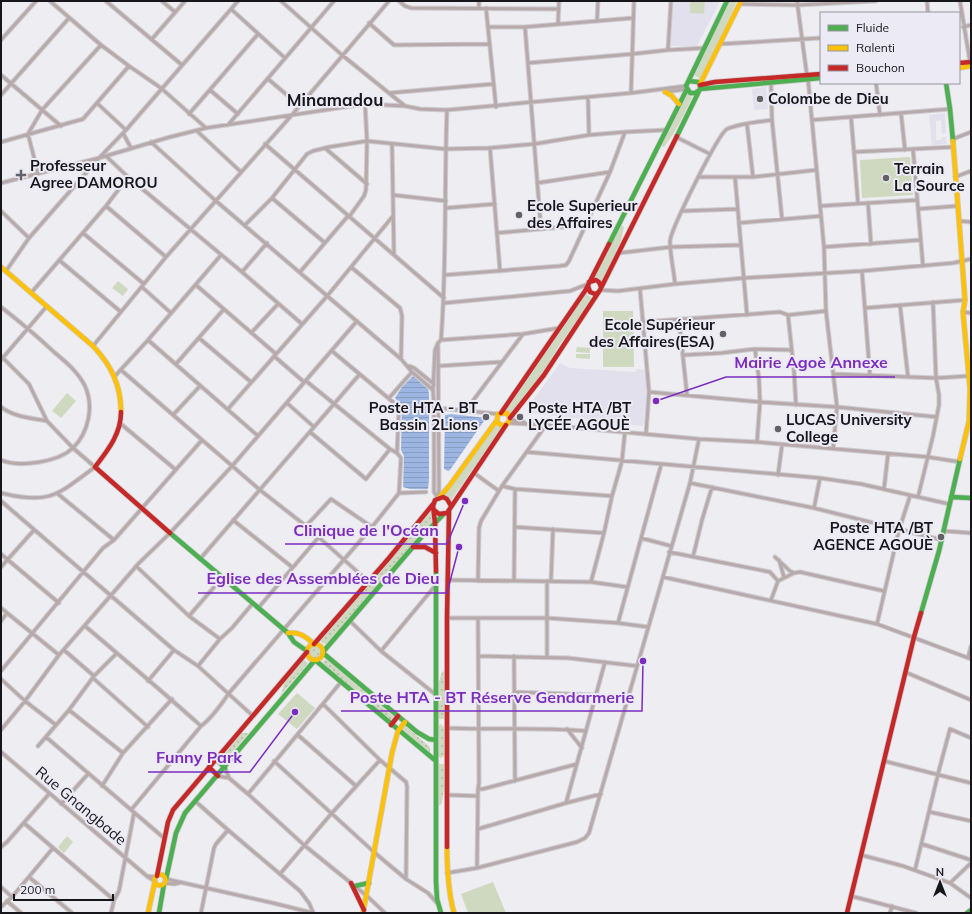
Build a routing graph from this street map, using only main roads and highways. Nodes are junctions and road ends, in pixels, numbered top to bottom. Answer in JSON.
{"nodes":[{"id":1,"x":727,"y":1,"type":"edge"},
{"id":2,"x":740,"y":2,"type":"edge"},
{"id":3,"x":960,"y":63,"type":"edge"},
{"id":4,"x":971,"y":63,"type":"edge"},
{"id":5,"x":960,"y":68,"type":"edge"},
{"id":6,"x":820,"y":74,"type":"edge"},
{"id":7,"x":808,"y":77,"type":"junction"},
{"id":8,"x":820,"y":78,"type":"edge"},
{"id":9,"x":689,"y":81,"type":"junction"},
{"id":10,"x":946,"y":84,"type":"edge"},
{"id":11,"x":699,"y":87,"type":"junction"},
{"id":12,"x":686,"y":88,"type":"junction"},
{"id":13,"x":665,"y":92,"type":"road end"},
{"id":14,"x":679,"y":104,"type":"junction"},
{"id":15,"x":1,"y":267,"type":"edge"},
{"id":16,"x":589,"y":284,"type":"junction"},
{"id":17,"x":600,"y":290,"type":"junction"},
{"id":18,"x":970,"y":389,"type":"edge"},
{"id":19,"x":500,"y":414,"type":"junction"},
{"id":20,"x":497,"y":420,"type":"junction"},
{"id":21,"x":509,"y":422,"type":"junction"},
{"id":22,"x":951,"y":497,"type":"junction"},
{"id":23,"x":438,"y":498,"type":"junction"},
{"id":24,"x":971,"y":498,"type":"edge"},
{"id":25,"x":434,"y":503,"type":"junction"},
{"id":26,"x":450,"y":508,"type":"junction"},
{"id":27,"x":434,"y":510,"type":"junction"},
{"id":28,"x":443,"y":514,"type":"junction"},
{"id":29,"x":435,"y":523,"type":"junction"},
{"id":30,"x":413,"y":547,"type":"junction"},
{"id":31,"x":436,"y":553,"type":"junction"},
{"id":32,"x":286,"y":631,"type":"junction"},
{"id":33,"x":314,"y":644,"type":"junction"},
{"id":34,"x":307,"y":652,"type":"junction"},
{"id":35,"x":323,"y":653,"type":"junction"},
{"id":36,"x":315,"y":660,"type":"junction"},
{"id":37,"x":398,"y":716,"type":"junction"},
{"id":38,"x":405,"y":722,"type":"junction"},
{"id":39,"x":436,"y":724,"type":"junction"},
{"id":40,"x":391,"y":725,"type":"junction"},
{"id":41,"x":447,"y":726,"type":"junction"},
{"id":42,"x":398,"y":731,"type":"junction"},
{"id":43,"x":436,"y":740,"type":"junction"},
{"id":44,"x":216,"y":759,"type":"junction"},
{"id":45,"x":447,"y":759,"type":"junction"},
{"id":46,"x":436,"y":760,"type":"junction"},
{"id":47,"x":209,"y":767,"type":"junction"},
{"id":48,"x":225,"y":768,"type":"junction"},
{"id":49,"x":218,"y":776,"type":"junction"},
{"id":50,"x":156,"y":879,"type":"junction"},
{"id":51,"x":165,"y":881,"type":"junction"},
{"id":52,"x":369,"y":883,"type":"junction"},
{"id":53,"x":971,"y":910,"type":"edge"},
{"id":54,"x":363,"y":912,"type":"edge"},
{"id":55,"x":148,"y":913,"type":"edge"},
{"id":56,"x":160,"y":913,"type":"edge"},
{"id":57,"x":441,"y":913,"type":"edge"},
{"id":58,"x":454,"y":913,"type":"edge"},
{"id":59,"x":847,"y":913,"type":"edge"},
{"id":60,"x":967,"y":913,"type":"edge"}],
"edges":[{"from":1,"to":9,"type":"main road"},
{"from":2,"to":11,"type":"main road"},
{"from":3,"to":4,"type":"main road"},
{"from":4,"to":5,"type":"main road"},
{"from":6,"to":7,"type":"main road"},
{"from":7,"to":8,"type":"main road"},
{"from":7,"to":11,"type":"main road"},
{"from":7,"to":11,"type":"main road"},
{"from":9,"to":11,"type":"main road"},
{"from":9,"to":12,"type":"main road"},
{"from":10,"to":18,"type":"main road"},
{"from":11,"to":12,"type":"main road"},
{"from":11,"to":17,"type":"main road"},
{"from":12,"to":14,"type":"main road"},
{"from":13,"to":14,"type":"main road"},
{"from":14,"to":16,"type":"main road"},
{"from":15,"to":32,"type":"main road"},
{"from":16,"to":17,"type":"main road"},
{"from":16,"to":17,"type":"main road"},
{"from":16,"to":19,"type":"main road"},
{"from":17,"to":21,"type":"main road"},
{"from":18,"to":22,"type":"main road"},
{"from":19,"to":20,"type":"main road"},
{"from":19,"to":21,"type":"main road"},
{"from":20,"to":21,"type":"main road"},
{"from":20,"to":23,"type":"main road"},
{"from":21,"to":26,"type":"main road"},
{"from":22,"to":24,"type":"main road"},
{"from":22,"to":59,"type":"main road"},
{"from":23,"to":25,"type":"main road"},
{"from":23,"to":26,"type":"main road"},
{"from":25,"to":27,"type":"main road"},
{"from":25,"to":33,"type":"main road"},
{"from":26,"to":28,"type":"main road"},
{"from":26,"to":41,"type":"main road"},
{"from":27,"to":28,"type":"main road"},
{"from":27,"to":29,"type":"main road"},
{"from":28,"to":29,"type":"main road"},
{"from":29,"to":30,"type":"main road"},
{"from":29,"to":31,"type":"main road"},
{"from":30,"to":31,"type":"main road"},
{"from":30,"to":35,"type":"main road"},
{"from":31,"to":39,"type":"main road"},
{"from":32,"to":33,"type":"main road"},
{"from":32,"to":34,"type":"main road"},
{"from":33,"to":34,"type":"main road"},
{"from":33,"to":35,"type":"main road"},
{"from":34,"to":36,"type":"main road"},
{"from":34,"to":44,"type":"main road"},
{"from":35,"to":36,"type":"main road"},
{"from":35,"to":37,"type":"main road"},
{"from":36,"to":40,"type":"main road"},
{"from":36,"to":48,"type":"main road"},
{"from":37,"to":38,"type":"main road"},
{"from":37,"to":40,"type":"main road"},
{"from":38,"to":42,"type":"main road"},
{"from":38,"to":43,"type":"main road"},
{"from":39,"to":41,"type":"main road"},
{"from":39,"to":43,"type":"main road"},
{"from":40,"to":42,"type":"main road"},
{"from":41,"to":45,"type":"main road"},
{"from":42,"to":46,"type":"main road"},
{"from":42,"to":52,"type":"main road"},
{"from":43,"to":46,"type":"main road"},
{"from":44,"to":47,"type":"main road"},
{"from":44,"to":48,"type":"main road"},
{"from":45,"to":46,"type":"main road"},
{"from":45,"to":58,"type":"main road"},
{"from":46,"to":57,"type":"main road"},
{"from":47,"to":49,"type":"main road"},
{"from":47,"to":50,"type":"main road"},
{"from":48,"to":49,"type":"main road"},
{"from":49,"to":51,"type":"main road"},
{"from":50,"to":51,"type":"main road"},
{"from":50,"to":51,"type":"main road"},
{"from":50,"to":55,"type":"main road"},
{"from":51,"to":56,"type":"main road"},
{"from":52,"to":54,"type":"main road"},
{"from":52,"to":54,"type":"main road"},
{"from":53,"to":60,"type":"main road"}]}
